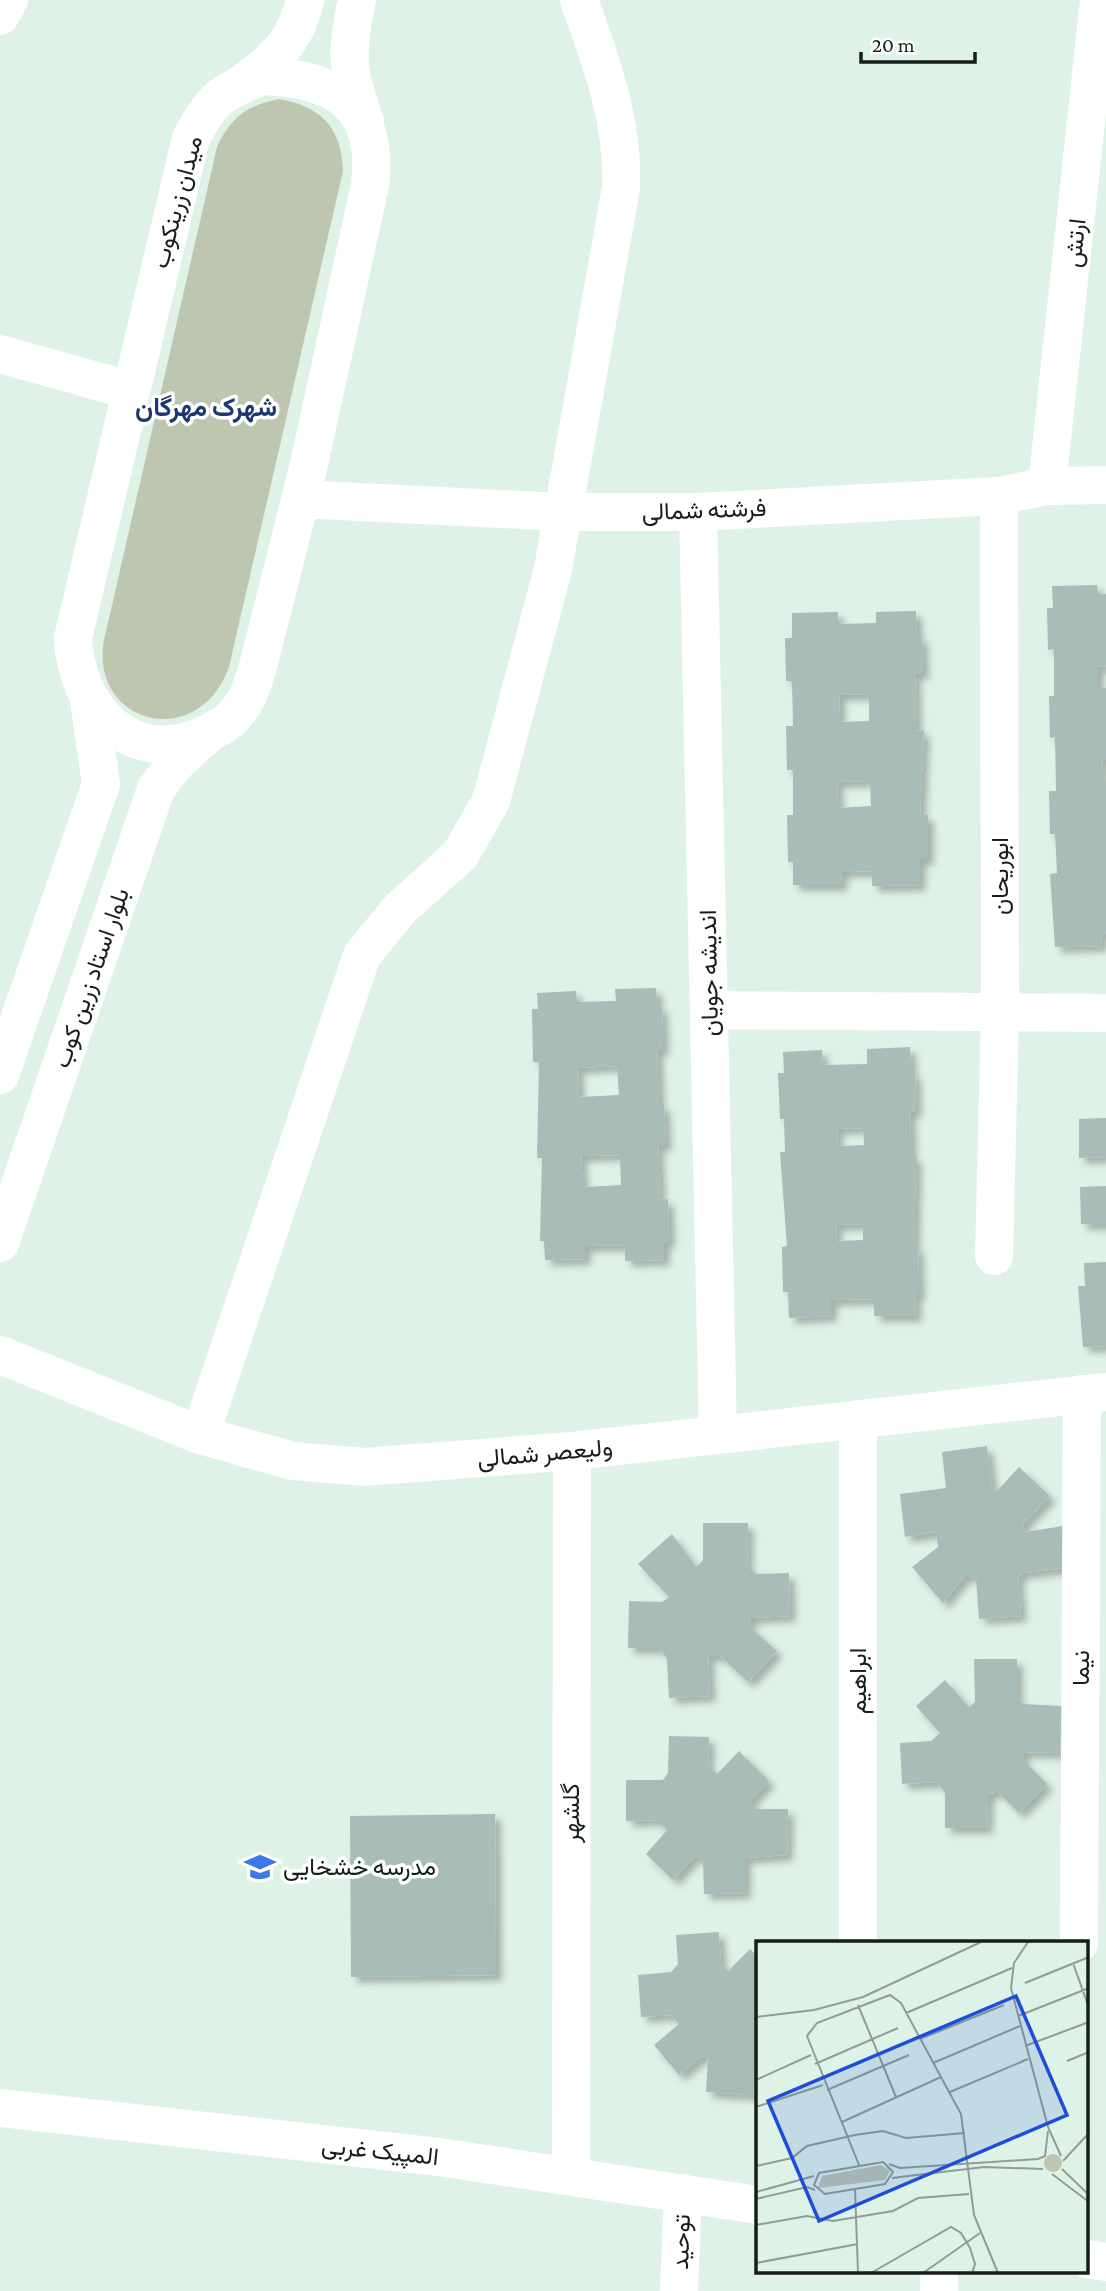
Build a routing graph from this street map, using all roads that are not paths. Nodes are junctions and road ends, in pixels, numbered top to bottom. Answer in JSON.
{"nodes":[{"id":1,"x":9,"y":0,"type":"edge"},
{"id":2,"x":304,"y":0,"type":"edge"},
{"id":3,"x":357,"y":0,"type":"edge"},
{"id":4,"x":579,"y":0,"type":"edge"},
{"id":5,"x":1099,"y":0,"type":"edge"},
{"id":6,"x":0,"y":16,"type":"edge"},
{"id":7,"x":240,"y":85,"type":"junction"},
{"id":8,"x":367,"y":127,"type":"junction"},
{"id":9,"x":0,"y":354,"type":"edge"},
{"id":10,"x":129,"y":390,"type":"junction"},
{"id":11,"x":1106,"y":485,"type":"edge"},
{"id":12,"x":1047,"y":486,"type":"junction"},
{"id":13,"x":999,"y":496,"type":"junction"},
{"id":14,"x":300,"y":499,"type":"junction"},
{"id":15,"x":562,"y":512,"type":"junction"},
{"id":16,"x":698,"y":512,"type":"junction"},
{"id":17,"x":89,"y":701,"type":"junction"},
{"id":18,"x":210,"y":732,"type":"junction"},
{"id":19,"x":710,"y":1010,"type":"junction"},
{"id":20,"x":1000,"y":1012,"type":"junction"},
{"id":21,"x":1106,"y":1013,"type":"edge"},
{"id":22,"x":0,"y":1075,"type":"edge"},
{"id":23,"x":0,"y":1242,"type":"edge"},
{"id":24,"x":994,"y":1256,"type":"dead end"},
{"id":25,"x":0,"y":1354,"type":"edge"},
{"id":26,"x":1094,"y":1393,"type":"edge"},
{"id":27,"x":858,"y":1419,"type":"junction"},
{"id":28,"x":718,"y":1434,"type":"junction"},
{"id":29,"x":200,"y":1435,"type":"junction"},
{"id":30,"x":572,"y":1451,"type":"junction"},
{"id":31,"x":858,"y":1941,"type":"edge"},
{"id":32,"x":1079,"y":1941,"type":"edge"},
{"id":33,"x":0,"y":2108,"type":"edge"},
{"id":34,"x":571,"y":2175,"type":"junction"},
{"id":35,"x":683,"y":2193,"type":"junction"},
{"id":36,"x":756,"y":2205,"type":"edge"},
{"id":37,"x":1088,"y":2259,"type":"edge"},
{"id":38,"x":1106,"y":2262,"type":"edge"},
{"id":39,"x":679,"y":2291,"type":"edge"}],
"edges":[{"from":1,"to":6,"type":"street"},
{"from":2,"to":7,"type":"street"},
{"from":3,"to":8,"type":"street"},
{"from":4,"to":15,"type":"street"},
{"from":5,"to":12,"type":"street","name":"ارتش"},
{"from":7,"to":8,"type":"street","name":"میدان زرینکوب"},
{"from":7,"to":10,"type":"street","name":"میدان زرینکوب"},
{"from":8,"to":14,"type":"street","name":"میدان زرینکوب"},
{"from":9,"to":10,"type":"street"},
{"from":10,"to":17,"type":"street","name":"میدان زرینکوب"},
{"from":11,"to":12,"type":"street","name":"فرشته شمالی"},
{"from":12,"to":13,"type":"street","name":"فرشته شمالی"},
{"from":13,"to":16,"type":"street","name":"فرشته شمالی"},
{"from":13,"to":20,"type":"street","name":"ابوریحان"},
{"from":14,"to":15,"type":"street","name":"فرشته شمالی"},
{"from":14,"to":18,"type":"street","name":"میدان زرینکوب"},
{"from":15,"to":16,"type":"street","name":"فرشته شمالی"},
{"from":15,"to":29,"type":"street"},
{"from":16,"to":19,"type":"street","name":"اندیشه جویان"},
{"from":17,"to":18,"type":"street","name":"میدان زرینکوب"},
{"from":17,"to":22,"type":"street"},
{"from":18,"to":23,"type":"street","name":"بلوار استاد زرین کوب"},
{"from":19,"to":20,"type":"street"},
{"from":19,"to":28,"type":"street","name":"اندیشه جویان"},
{"from":20,"to":21,"type":"street"},
{"from":20,"to":24,"type":"street","name":"ابوریحان"},
{"from":25,"to":29,"type":"street","name":"ولیعصر شمالی"},
{"from":26,"to":27,"type":"street","name":"ولیعصر شمالی"},
{"from":26,"to":32,"type":"street","name":"نیما"},
{"from":27,"to":28,"type":"street","name":"ولیعصر شمالی"},
{"from":27,"to":31,"type":"street","name":"ابراهیم"},
{"from":28,"to":30,"type":"street","name":"ولیعصر شمالی"},
{"from":29,"to":30,"type":"street","name":"ولیعصر شمالی"},
{"from":30,"to":34,"type":"street","name":"گلشهر"},
{"from":33,"to":34,"type":"street","name":"المپیک غربی"},
{"from":34,"to":35,"type":"street","name":"المپیک غربی"},
{"from":35,"to":36,"type":"street","name":"المپیک غربی"},
{"from":35,"to":39,"type":"street","name":"توحید"},
{"from":37,"to":38,"type":"street"}]}
